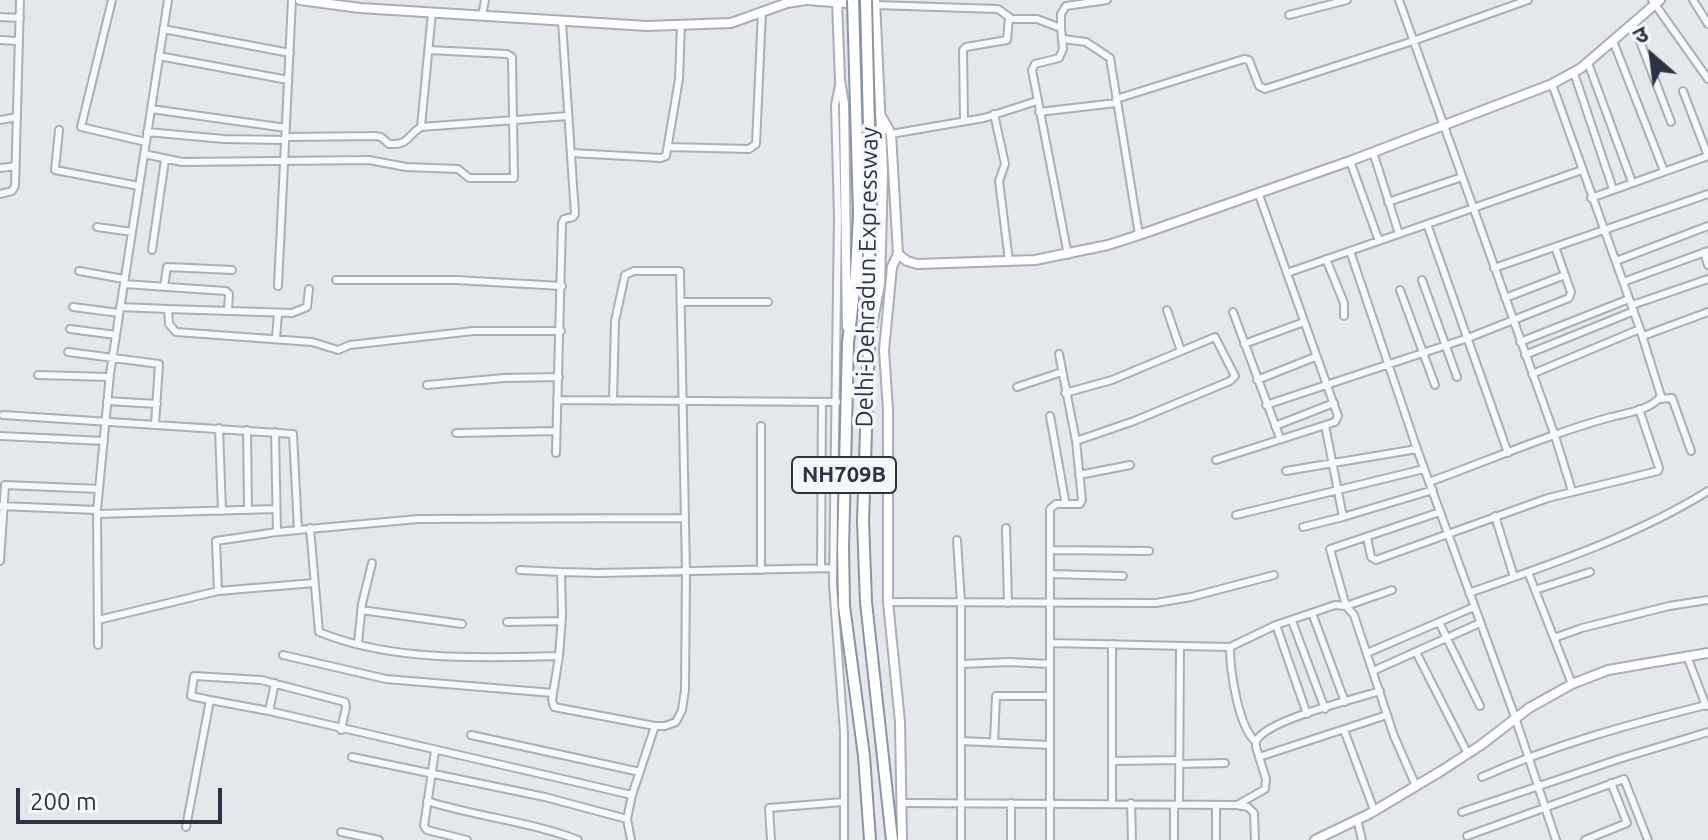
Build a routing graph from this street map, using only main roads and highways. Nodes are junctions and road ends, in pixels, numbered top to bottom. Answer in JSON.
{"nodes":[{"id":1,"x":853,"y":0,"type":"edge"},
{"id":2,"x":872,"y":2,"type":"edge"},
{"id":3,"x":870,"y":840,"type":"edge"},
{"id":4,"x":892,"y":840,"type":"edge"}],
"edges":[{"from":1,"to":3,"type":"highway","name":"Delhi-Dehradun Expressway","number":"NH709B","bridge":true},
{"from":2,"to":4,"type":"highway","name":"Delhi-Dehradun Expressway","number":"NH709B","bridge":true}]}
